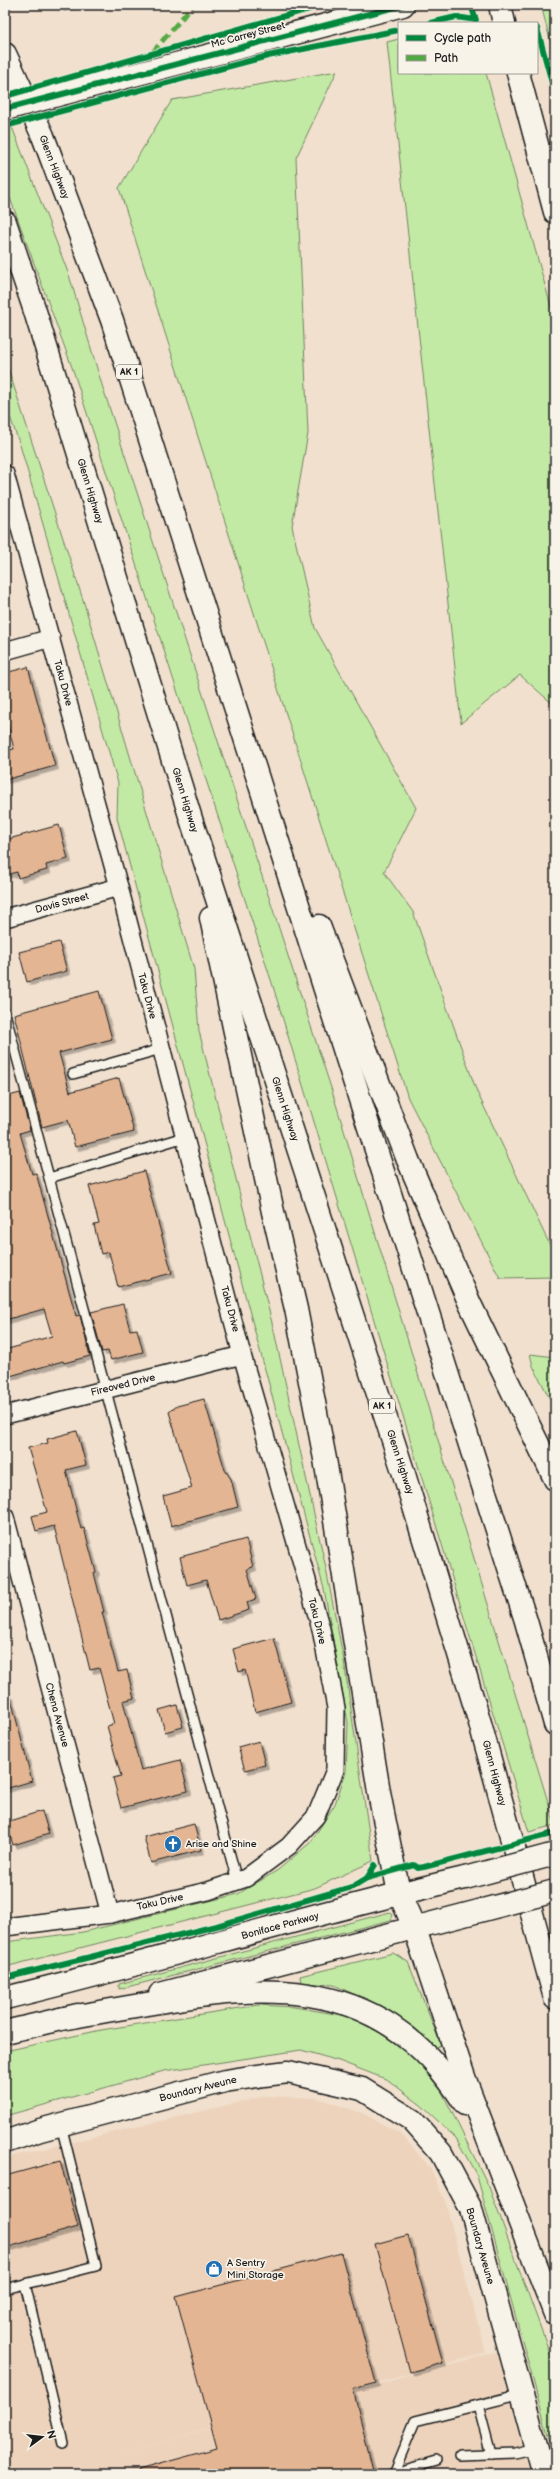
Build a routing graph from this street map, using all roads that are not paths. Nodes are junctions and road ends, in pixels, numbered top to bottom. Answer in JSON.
{"nodes":[{"id":1,"x":403,"y":5,"type":"edge"},
{"id":2,"x":500,"y":5,"type":"edge"},
{"id":3,"x":504,"y":22,"type":"edge"},
{"id":4,"x":5,"y":54,"type":"edge"},
{"id":5,"x":518,"y":74,"type":"edge"},
{"id":6,"x":5,"y":109,"type":"edge"},
{"id":7,"x":555,"y":212,"type":"edge"},
{"id":8,"x":5,"y":222,"type":"edge"},
{"id":9,"x":5,"y":474,"type":"edge"},
{"id":10,"x":51,"y":638,"type":"junction"},
{"id":11,"x":5,"y":651,"type":"edge"},
{"id":12,"x":232,"y":698,"type":"junction"},
{"id":13,"x":191,"y":819,"type":"junction"},
{"id":14,"x":119,"y":887,"type":"junction"},
{"id":15,"x":5,"y":918,"type":"edge"},
{"id":16,"x":5,"y":1013,"type":"edge"},
{"id":17,"x":161,"y":1049,"type":"junction"},
{"id":18,"x":73,"y":1074,"type":"dead end"},
{"id":19,"x":185,"y":1137,"type":"junction"},
{"id":20,"x":49,"y":1178,"type":"junction"},
{"id":21,"x":242,"y":1355,"type":"junction"},
{"id":22,"x":106,"y":1389,"type":"junction"},
{"id":23,"x":5,"y":1415,"type":"edge"},
{"id":24,"x":555,"y":1479,"type":"edge"},
{"id":25,"x":5,"y":1516,"type":"edge"},
{"id":26,"x":526,"y":1621,"type":"junction"},
{"id":27,"x":555,"y":1700,"type":"edge"},
{"id":28,"x":555,"y":1724,"type":"edge"},
{"id":29,"x":555,"y":1854,"type":"edge"},
{"id":30,"x":237,"y":1881,"type":"junction"},
{"id":31,"x":555,"y":1891,"type":"edge"},
{"id":32,"x":399,"y":1893,"type":"junction"},
{"id":33,"x":110,"y":1914,"type":"junction"},
{"id":34,"x":5,"y":1927,"type":"edge"},
{"id":35,"x":415,"y":1929,"type":"junction"},
{"id":36,"x":5,"y":1998,"type":"edge"},
{"id":37,"x":555,"y":1998,"type":"edge"},
{"id":38,"x":60,"y":2019,"type":"junction"},
{"id":39,"x":5,"y":2032,"type":"edge"},
{"id":40,"x":61,"y":2125,"type":"junction"},
{"id":41,"x":5,"y":2142,"type":"edge"},
{"id":42,"x":521,"y":2230,"type":"junction"},
{"id":43,"x":25,"y":2284,"type":"junction"},
{"id":44,"x":5,"y":2289,"type":"edge"},
{"id":45,"x":555,"y":2314,"type":"edge"},
{"id":46,"x":522,"y":2394,"type":"junction"},
{"id":47,"x":478,"y":2405,"type":"junction"},
{"id":48,"x":63,"y":2443,"type":"dead end"},
{"id":49,"x":536,"y":2448,"type":"junction"},
{"id":50,"x":491,"y":2454,"type":"junction"},
{"id":51,"x":459,"y":2455,"type":"dead end"},
{"id":52,"x":436,"y":2461,"type":"dead end"},
{"id":53,"x":393,"y":2473,"type":"edge"},
{"id":54,"x":544,"y":2474,"type":"edge"}],
"edges":[{"from":1,"to":6,"type":"main road","name":"Mc Carrey Street","bridge":true},
{"from":2,"to":3,"type":"main road"},
{"from":4,"to":12,"type":"main road","name":"Glenn Highway","number":"AK 1"},
{"from":5,"to":7,"type":"main road"},
{"from":8,"to":13,"type":"main road","name":"Glenn Highway","number":"AK 1"},
{"from":9,"to":10,"type":"street","name":"Taku Drive"},
{"from":10,"to":11,"type":"street"},
{"from":10,"to":14,"type":"street","name":"Taku Drive"},
{"from":12,"to":24,"type":"main road"},
{"from":12,"to":26,"type":"main road","name":"Glenn Highway","number":"AK 1"},
{"from":13,"to":32,"type":"main road"},
{"from":13,"to":37,"type":"main road","name":"Glenn Highway","number":"AK 1"},
{"from":14,"to":15,"type":"street","name":"Davis Street"},
{"from":14,"to":17,"type":"street","name":"Taku Drive"},
{"from":16,"to":20,"type":"lane"},
{"from":17,"to":18,"type":"lane"},
{"from":17,"to":19,"type":"street","name":"Taku Drive"},
{"from":19,"to":20,"type":"lane"},
{"from":19,"to":21,"type":"street","name":"Taku Drive"},
{"from":20,"to":22,"type":"lane"},
{"from":21,"to":22,"type":"street","name":"Fireoved Drive"},
{"from":21,"to":30,"type":"street","name":"Taku Drive"},
{"from":22,"to":23,"type":"street","name":"Fireoved Drive"},
{"from":22,"to":30,"type":"lane"},
{"from":25,"to":33,"type":"street","name":"Chena Avenue"},
{"from":26,"to":27,"type":"main road"},
{"from":26,"to":28,"type":"main road","name":"Glenn Highway","number":"AK 1"},
{"from":29,"to":32,"type":"main road","name":"Boniface Parkway","bridge":true},
{"from":30,"to":33,"type":"street","name":"Taku Drive"},
{"from":31,"to":35,"type":"main road","bridge":true},
{"from":32,"to":35,"type":"main road"},
{"from":32,"to":36,"type":"main road","name":"Boniface Parkway"},
{"from":33,"to":34,"type":"street","name":"Taku Drive"},
{"from":35,"to":38,"type":"main road"},
{"from":35,"to":42,"type":"main road"},
{"from":38,"to":39,"type":"main road"},
{"from":38,"to":42,"type":"main road"},
{"from":40,"to":41,"type":"main road","name":"Boundary Aveune"},
{"from":40,"to":43,"type":"lane"},
{"from":40,"to":46,"type":"main road","name":"Boundary Aveune"},
{"from":42,"to":45,"type":"main road"},
{"from":43,"to":44,"type":"lane"},
{"from":43,"to":48,"type":"lane"},
{"from":46,"to":47,"type":"lane"},
{"from":46,"to":49,"type":"main road","name":"Boundary Aveune"},
{"from":47,"to":50,"type":"lane"},
{"from":47,"to":53,"type":"lane"},
{"from":49,"to":50,"type":"lane"},
{"from":49,"to":54,"type":"main road","name":"Boundary Aveune"},
{"from":50,"to":51,"type":"lane"},
{"from":52,"to":53,"type":"lane"}]}
